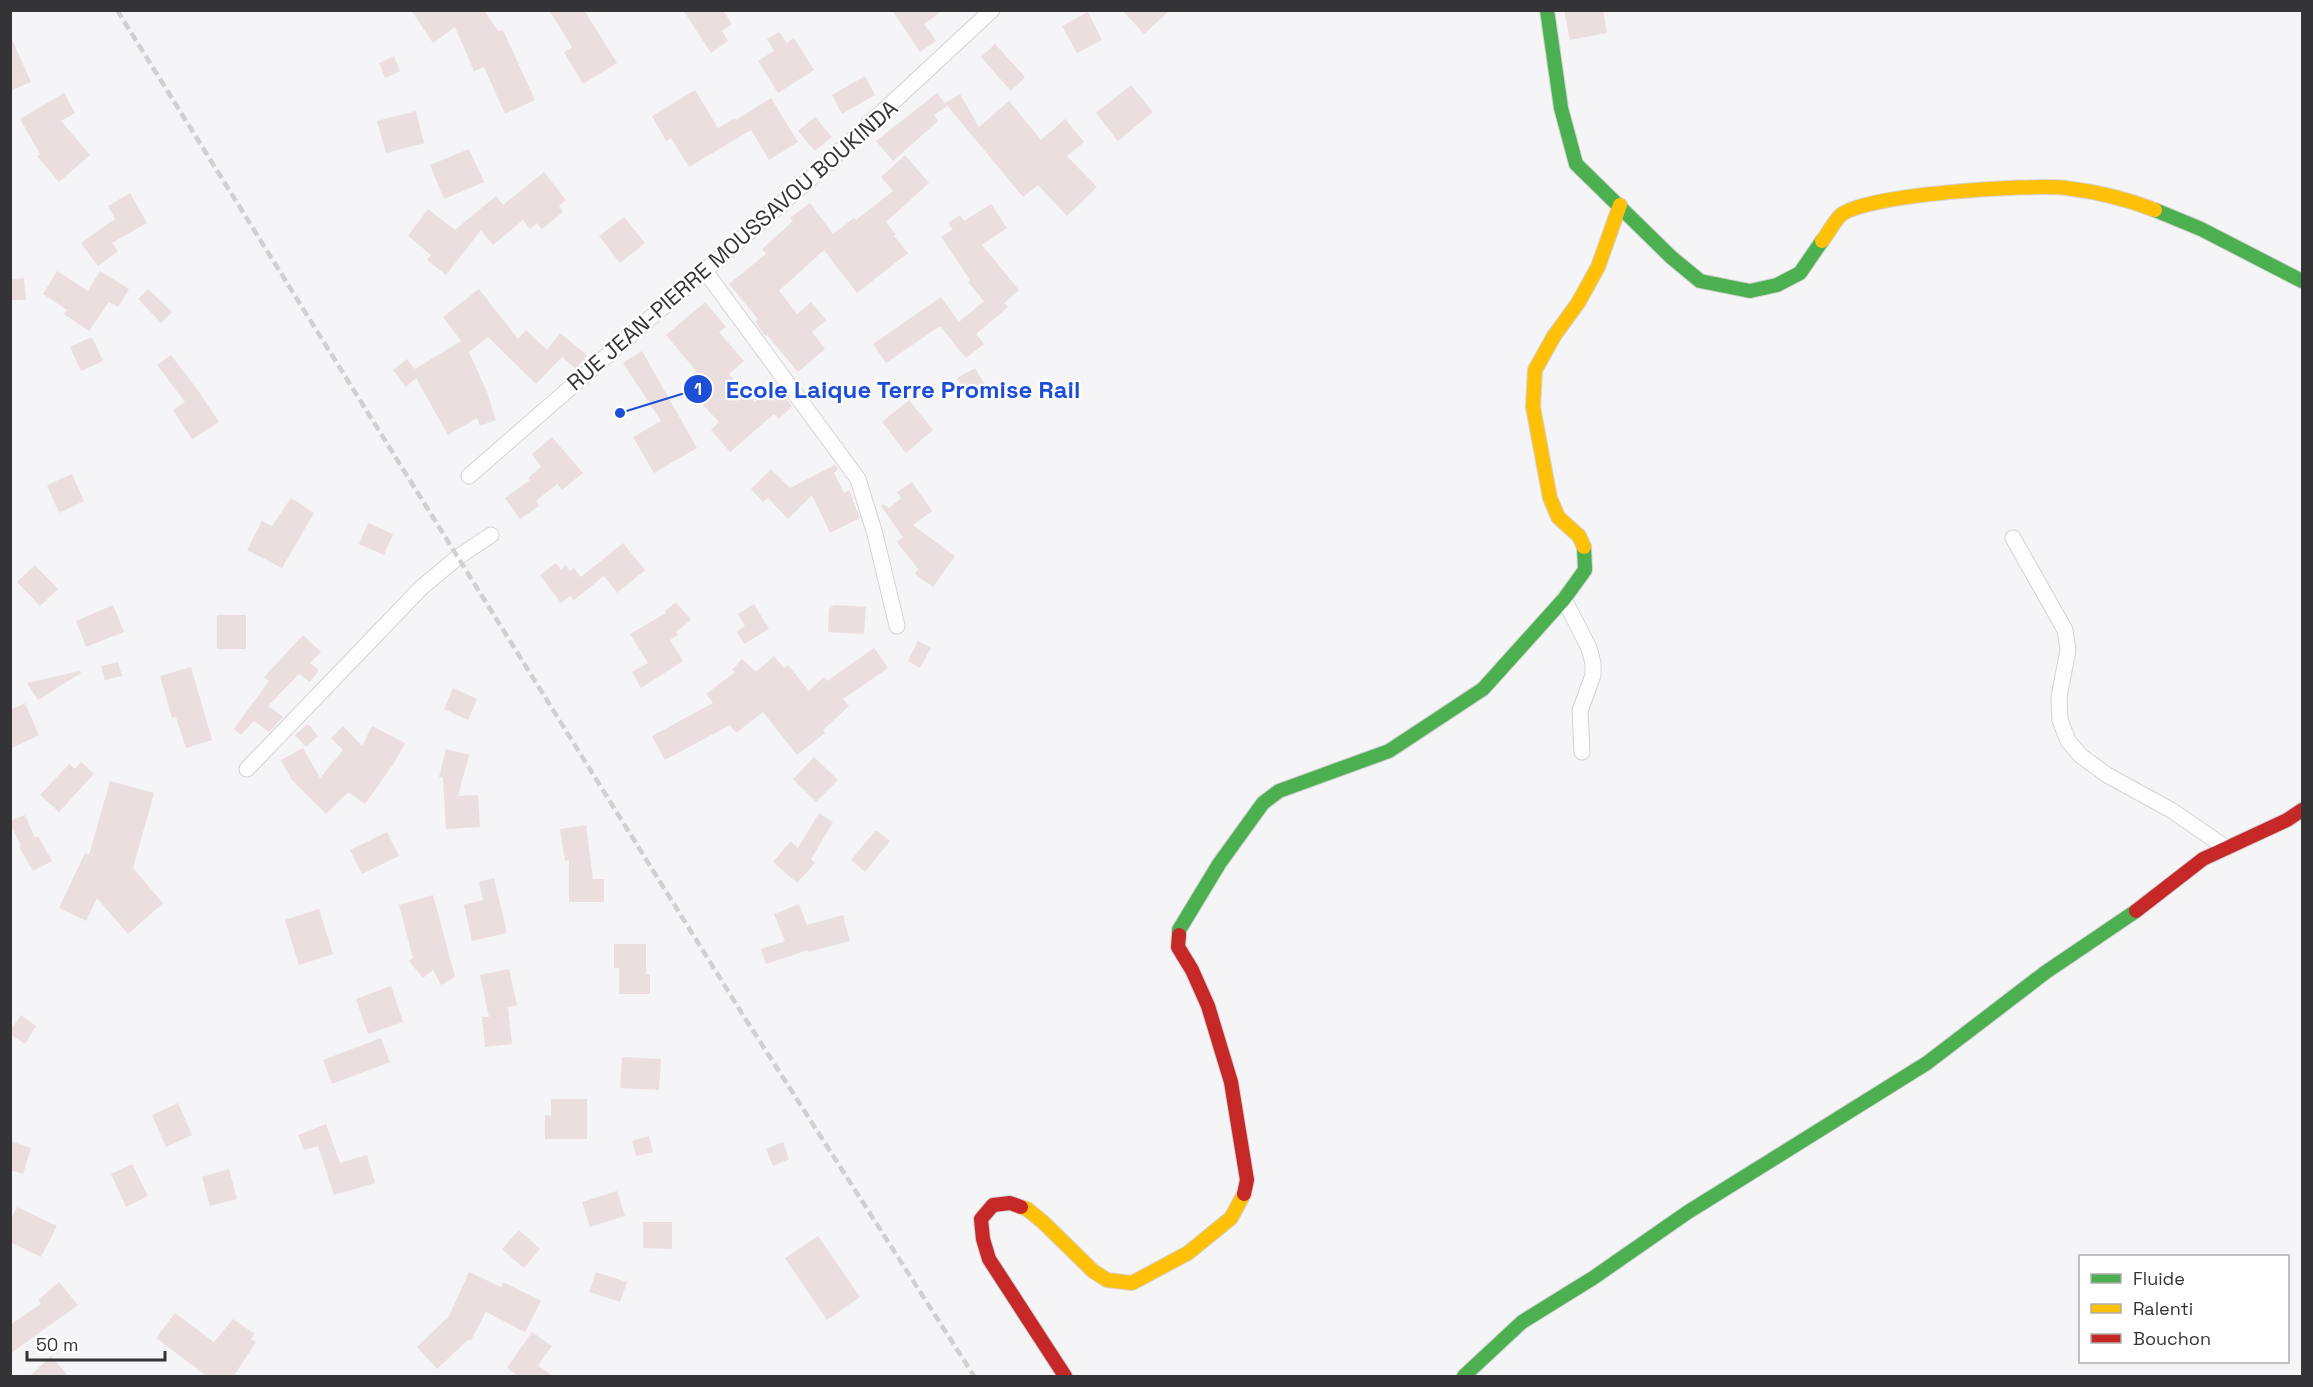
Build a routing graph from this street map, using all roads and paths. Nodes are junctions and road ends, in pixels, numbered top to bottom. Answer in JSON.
{"nodes":[{"id":1,"x":992,"y":10,"type":"edge"},
{"id":2,"x":1547,"y":10,"type":"edge"},
{"id":3,"x":1620,"y":205,"type":"junction"},
{"id":4,"x":705,"y":271,"type":"junction"},
{"id":5,"x":2302,"y":281,"type":"edge"},
{"id":6,"x":469,"y":476,"type":"dead end"},
{"id":7,"x":491,"y":535,"type":"dead end"},
{"id":8,"x":2013,"y":538,"type":"dead end"},
{"id":9,"x":1564,"y":599,"type":"junction"},
{"id":10,"x":897,"y":626,"type":"dead end"},
{"id":11,"x":1582,"y":752,"type":"dead end"},
{"id":12,"x":247,"y":769,"type":"dead end"},
{"id":13,"x":2302,"y":810,"type":"edge"},
{"id":14,"x":2225,"y":847,"type":"junction"},
{"id":15,"x":1065,"y":1377,"type":"edge"},
{"id":16,"x":1464,"y":1377,"type":"edge"}],
"edges":[{"from":1,"to":4,"type":"street","name":"RUE JEAN-PIERRE MOUSSAVOU BOUKINDA"},
{"from":2,"to":3,"type":"street"},
{"from":3,"to":5,"type":"street"},
{"from":3,"to":9,"type":"street"},
{"from":4,"to":6,"type":"street","name":"RUE JEAN-PIERRE MOUSSAVOU BOUKINDA"},
{"from":4,"to":10,"type":"street"},
{"from":7,"to":12,"type":"street"},
{"from":8,"to":14,"type":"street"},
{"from":9,"to":11,"type":"street"},
{"from":9,"to":15,"type":"street"},
{"from":13,"to":14,"type":"street"},
{"from":14,"to":16,"type":"street"}]}
